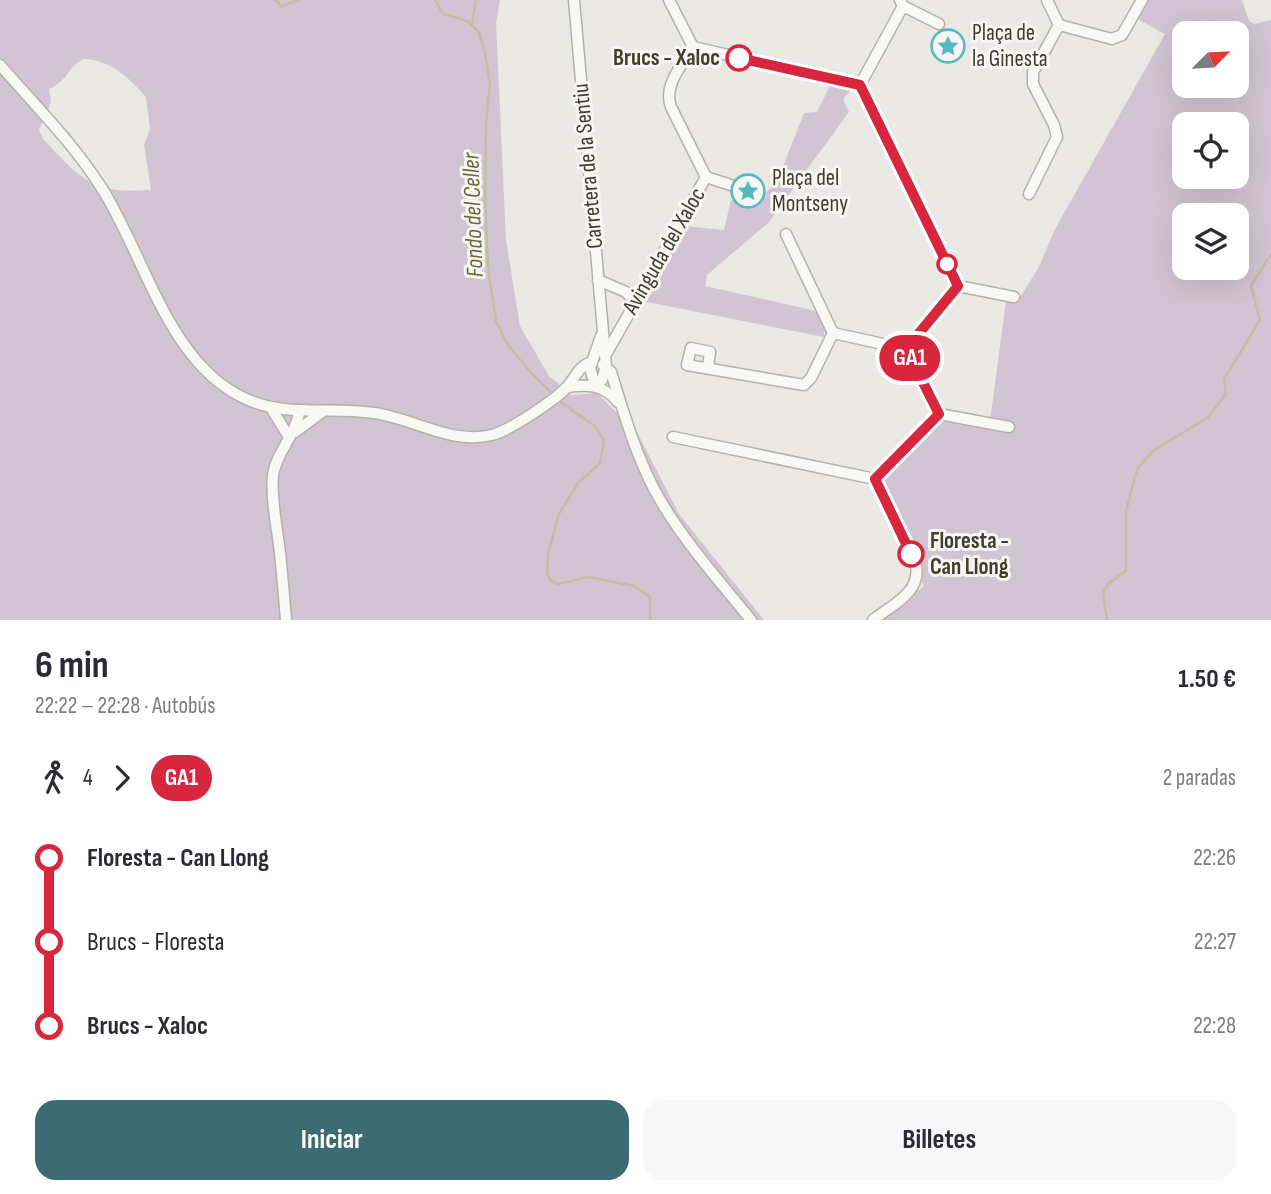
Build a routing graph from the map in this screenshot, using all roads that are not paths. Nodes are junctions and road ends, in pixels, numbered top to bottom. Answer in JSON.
{"nodes":[{"id":1,"x":574,"y":0,"type":"edge"},
{"id":2,"x":669,"y":0,"type":"edge"},
{"id":3,"x":1047,"y":0,"type":"edge"},
{"id":4,"x":1142,"y":0,"type":"edge"},
{"id":5,"x":901,"y":3,"type":"edge"},
{"id":6,"x":939,"y":24,"type":"dead end"},
{"id":7,"x":1059,"y":25,"type":"junction"},
{"id":8,"x":693,"y":47,"type":"junction"},
{"id":9,"x":0,"y":65,"type":"edge"},
{"id":10,"x":860,"y":85,"type":"junction"},
{"id":11,"x":706,"y":177,"type":"junction"},
{"id":12,"x":734,"y":186,"type":"dead end"},
{"id":13,"x":1029,"y":194,"type":"dead end"},
{"id":14,"x":786,"y":234,"type":"dead end"},
{"id":15,"x":598,"y":280,"type":"junction"},
{"id":16,"x":644,"y":285,"type":"junction"},
{"id":17,"x":958,"y":286,"type":"junction"},
{"id":18,"x":626,"y":292,"type":"junction"},
{"id":19,"x":1014,"y":297,"type":"dead end"},
{"id":20,"x":635,"y":302,"type":"junction"},
{"id":21,"x":603,"y":333,"type":"junction"},
{"id":22,"x":833,"y":333,"type":"junction"},
{"id":23,"x":906,"y":349,"type":"junction"},
{"id":24,"x":592,"y":362,"type":"junction"},
{"id":25,"x":607,"y":364,"type":"junction"},
{"id":26,"x":708,"y":367,"type":"dead end"},
{"id":27,"x":595,"y":386,"type":"junction"},
{"id":28,"x":564,"y":389,"type":"junction"},
{"id":29,"x":271,"y":408,"type":"junction"},
{"id":30,"x":622,"y":408,"type":"junction"},
{"id":31,"x":295,"y":411,"type":"junction"},
{"id":32,"x":323,"y":411,"type":"junction"},
{"id":33,"x":939,"y":414,"type":"junction"},
{"id":34,"x":1009,"y":427,"type":"dead end"},
{"id":35,"x":289,"y":437,"type":"junction"},
{"id":36,"x":673,"y":437,"type":"dead end"},
{"id":37,"x":875,"y":479,"type":"junction"},
{"id":38,"x":286,"y":620,"type":"edge"},
{"id":39,"x":751,"y":620,"type":"edge"},
{"id":40,"x":873,"y":620,"type":"edge"}],
"edges":[{"from":1,"to":15,"type":"street","name":"Carretera de la Sentiu"},
{"from":2,"to":8,"type":"street"},
{"from":3,"to":7,"type":"street"},
{"from":4,"to":7,"type":"street"},
{"from":5,"to":6,"type":"street"},
{"from":5,"to":10,"type":"street"},
{"from":7,"to":13,"type":"street"},
{"from":8,"to":10,"type":"street"},
{"from":8,"to":11,"type":"street","name":"Avinguda del Xaloc"},
{"from":9,"to":29,"type":"street"},
{"from":10,"to":17,"type":"street"},
{"from":11,"to":12,"type":"street"},
{"from":11,"to":16,"type":"street","name":"Avinguda del Xaloc"},
{"from":14,"to":22,"type":"street"},
{"from":15,"to":18,"type":"street"},
{"from":15,"to":21,"type":"street","name":"Carretera de la Sentiu"},
{"from":16,"to":18,"type":"street"},
{"from":16,"to":20,"type":"street","name":"Avinguda del Xaloc"},
{"from":17,"to":19,"type":"street"},
{"from":17,"to":23,"type":"street"},
{"from":18,"to":20,"type":"street"},
{"from":20,"to":25,"type":"street","name":"Avinguda del Xaloc"},
{"from":21,"to":24,"type":"street","name":"Avinguda del Xaloc"},
{"from":21,"to":25,"type":"street","name":"Avinguda del Xaloc"},
{"from":22,"to":23,"type":"street"},
{"from":22,"to":26,"type":"street"},
{"from":23,"to":33,"type":"street"},
{"from":24,"to":25,"type":"street"},
{"from":24,"to":27,"type":"street"},
{"from":24,"to":28,"type":"street"},
{"from":25,"to":27,"type":"street"},
{"from":25,"to":30,"type":"street"},
{"from":27,"to":28,"type":"street"},
{"from":27,"to":30,"type":"street"},
{"from":28,"to":32,"type":"street"},
{"from":29,"to":31,"type":"street"},
{"from":29,"to":35,"type":"street"},
{"from":30,"to":39,"type":"street"},
{"from":31,"to":32,"type":"street"},
{"from":31,"to":35,"type":"street"},
{"from":32,"to":35,"type":"street"},
{"from":33,"to":34,"type":"street"},
{"from":33,"to":37,"type":"street"},
{"from":35,"to":38,"type":"street"},
{"from":36,"to":37,"type":"street"},
{"from":37,"to":40,"type":"street"}]}
